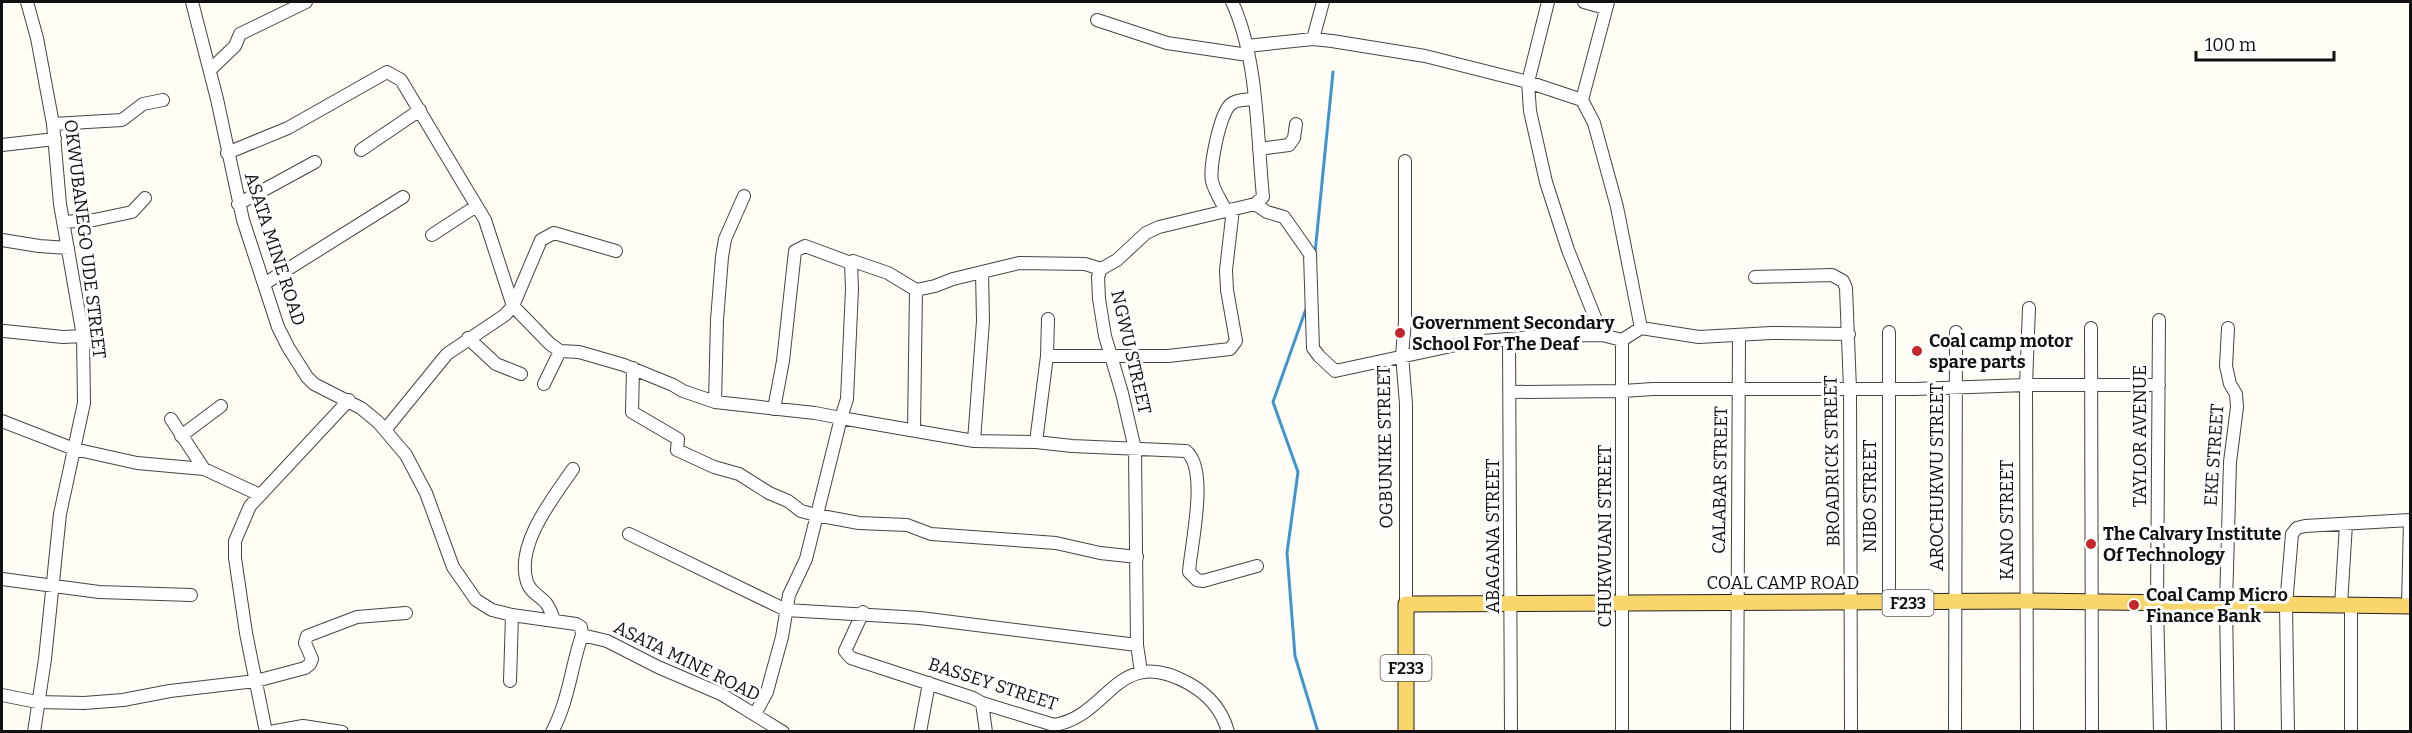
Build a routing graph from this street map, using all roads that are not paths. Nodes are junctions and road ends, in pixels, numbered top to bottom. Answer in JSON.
{"nodes":[{"id":1,"x":27,"y":2,"type":"edge"},
{"id":2,"x":192,"y":2,"type":"edge"},
{"id":3,"x":306,"y":2,"type":"edge"},
{"id":4,"x":1232,"y":2,"type":"edge"},
{"id":5,"x":1323,"y":2,"type":"edge"},
{"id":6,"x":1548,"y":2,"type":"edge"},
{"id":7,"x":1584,"y":2,"type":"edge"},
{"id":8,"x":1606,"y":5,"type":"edge"},
{"id":9,"x":1097,"y":20,"type":"dead end"},
{"id":10,"x":1313,"y":39,"type":"junction"},
{"id":11,"x":1248,"y":51,"type":"junction"},
{"id":12,"x":210,"y":70,"type":"junction"},
{"id":13,"x":1528,"y":82,"type":"junction"},
{"id":14,"x":1254,"y":99,"type":"junction"},
{"id":15,"x":164,"y":100,"type":"dead end"},
{"id":16,"x":1582,"y":100,"type":"junction"},
{"id":17,"x":420,"y":110,"type":"junction"},
{"id":18,"x":53,"y":124,"type":"junction"},
{"id":19,"x":1296,"y":124,"type":"dead end"},
{"id":20,"x":55,"y":138,"type":"junction"},
{"id":21,"x":2,"y":145,"type":"edge"},
{"id":22,"x":1258,"y":149,"type":"junction"},
{"id":23,"x":361,"y":150,"type":"dead end"},
{"id":24,"x":227,"y":153,"type":"junction"},
{"id":25,"x":1405,"y":161,"type":"dead end"},
{"id":26,"x":315,"y":162,"type":"dead end"},
{"id":27,"x":744,"y":196,"type":"dead end"},
{"id":28,"x":403,"y":197,"type":"dead end"},
{"id":29,"x":145,"y":198,"type":"dead end"},
{"id":30,"x":238,"y":204,"type":"junction"},
{"id":31,"x":1254,"y":204,"type":"junction"},
{"id":32,"x":475,"y":207,"type":"junction"},
{"id":33,"x":1230,"y":210,"type":"junction"},
{"id":34,"x":63,"y":222,"type":"junction"},
{"id":35,"x":432,"y":235,"type":"dead end"},
{"id":36,"x":2,"y":240,"type":"edge"},
{"id":37,"x":68,"y":248,"type":"junction"},
{"id":38,"x":616,"y":251,"type":"dead end"},
{"id":39,"x":850,"y":263,"type":"junction"},
{"id":40,"x":1101,"y":269,"type":"junction"},
{"id":41,"x":982,"y":272,"type":"junction"},
{"id":42,"x":1755,"y":277,"type":"dead end"},
{"id":43,"x":264,"y":284,"type":"junction"},
{"id":44,"x":916,"y":290,"type":"junction"},
{"id":45,"x":513,"y":306,"type":"junction"},
{"id":46,"x":2029,"y":308,"type":"dead end"},
{"id":47,"x":1048,"y":319,"type":"dead end"},
{"id":48,"x":2159,"y":320,"type":"dead end"},
{"id":49,"x":2228,"y":327,"type":"dead end"},
{"id":50,"x":1641,"y":328,"type":"junction"},
{"id":51,"x":2091,"y":328,"type":"dead end"},
{"id":52,"x":4,"y":331,"type":"dead end"},
{"id":53,"x":1889,"y":332,"type":"dead end"},
{"id":54,"x":1956,"y":332,"type":"dead end"},
{"id":55,"x":1849,"y":334,"type":"junction"},
{"id":56,"x":1602,"y":335,"type":"junction"},
{"id":57,"x":82,"y":336,"type":"junction"},
{"id":58,"x":1739,"y":336,"type":"junction"},
{"id":59,"x":468,"y":338,"type":"junction"},
{"id":60,"x":1509,"y":340,"type":"junction"},
{"id":61,"x":1622,"y":340,"type":"junction"},
{"id":62,"x":560,"y":351,"type":"junction"},
{"id":63,"x":1402,"y":355,"type":"junction"},
{"id":64,"x":1047,"y":356,"type":"junction"},
{"id":65,"x":1111,"y":357,"type":"junction"},
{"id":66,"x":633,"y":368,"type":"junction"},
{"id":67,"x":521,"y":374,"type":"dead end"},
{"id":68,"x":544,"y":384,"type":"dead end"},
{"id":69,"x":2026,"y":385,"type":"junction"},
{"id":70,"x":2091,"y":385,"type":"junction"},
{"id":71,"x":2159,"y":386,"type":"junction"},
{"id":72,"x":1956,"y":388,"type":"junction"},
{"id":73,"x":1739,"y":389,"type":"junction"},
{"id":74,"x":1850,"y":389,"type":"junction"},
{"id":75,"x":1887,"y":389,"type":"junction"},
{"id":76,"x":1511,"y":392,"type":"junction"},
{"id":77,"x":1623,"y":392,"type":"junction"},
{"id":78,"x":349,"y":400,"type":"junction"},
{"id":79,"x":715,"y":402,"type":"junction"},
{"id":80,"x":221,"y":406,"type":"dead end"},
{"id":81,"x":774,"y":409,"type":"junction"},
{"id":82,"x":841,"y":418,"type":"junction"},
{"id":83,"x":171,"y":419,"type":"dead end"},
{"id":84,"x":2,"y":421,"type":"edge"},
{"id":85,"x":914,"y":429,"type":"junction"},
{"id":86,"x":385,"y":430,"type":"junction"},
{"id":87,"x":181,"y":436,"type":"junction"},
{"id":88,"x":974,"y":441,"type":"junction"},
{"id":89,"x":1036,"y":442,"type":"junction"},
{"id":90,"x":74,"y":449,"type":"junction"},
{"id":91,"x":1134,"y":449,"type":"junction"},
{"id":92,"x":573,"y":468,"type":"dead end"},
{"id":93,"x":204,"y":469,"type":"junction"},
{"id":94,"x":260,"y":495,"type":"junction"},
{"id":95,"x":816,"y":515,"type":"junction"},
{"id":96,"x":2410,"y":520,"type":"edge"},
{"id":97,"x":2346,"y":524,"type":"junction"},
{"id":98,"x":629,"y":534,"type":"dead end"},
{"id":99,"x":1137,"y":557,"type":"junction"},
{"id":100,"x":1257,"y":566,"type":"dead end"},
{"id":101,"x":2,"y":579,"type":"edge"},
{"id":102,"x":53,"y":585,"type":"junction"},
{"id":103,"x":191,"y":595,"type":"dead end"},
{"id":104,"x":2025,"y":601,"type":"junction"},
{"id":105,"x":2091,"y":602,"type":"junction"},
{"id":106,"x":1511,"y":603,"type":"junction"},
{"id":107,"x":1623,"y":603,"type":"junction"},
{"id":108,"x":1736,"y":603,"type":"junction"},
{"id":109,"x":1852,"y":603,"type":"junction"},
{"id":110,"x":1889,"y":603,"type":"junction"},
{"id":111,"x":1954,"y":603,"type":"junction"},
{"id":112,"x":1406,"y":604,"type":"junction"},
{"id":113,"x":2157,"y":604,"type":"junction"},
{"id":114,"x":2226,"y":604,"type":"junction"},
{"id":115,"x":2286,"y":605,"type":"junction"},
{"id":116,"x":2346,"y":605,"type":"junction"},
{"id":117,"x":2409,"y":606,"type":"edge"},
{"id":118,"x":786,"y":610,"type":"junction"},
{"id":119,"x":863,"y":612,"type":"junction"},
{"id":120,"x":406,"y":613,"type":"dead end"},
{"id":121,"x":512,"y":615,"type":"junction"},
{"id":122,"x":554,"y":620,"type":"junction"},
{"id":123,"x":582,"y":635,"type":"junction"},
{"id":124,"x":1137,"y":645,"type":"junction"},
{"id":125,"x":1141,"y":672,"type":"junction"},
{"id":126,"x":256,"y":681,"type":"junction"},
{"id":127,"x":510,"y":681,"type":"dead end"},
{"id":128,"x":928,"y":683,"type":"junction"},
{"id":129,"x":2,"y":695,"type":"edge"},
{"id":130,"x":37,"y":702,"type":"junction"},
{"id":131,"x":982,"y":703,"type":"junction"},
{"id":132,"x":755,"y":714,"type":"junction"},
{"id":133,"x":1054,"y":728,"type":"edge"},
{"id":134,"x":34,"y":732,"type":"edge"},
{"id":135,"x":268,"y":732,"type":"edge"},
{"id":136,"x":342,"y":732,"type":"edge"},
{"id":137,"x":552,"y":732,"type":"edge"},
{"id":138,"x":783,"y":732,"type":"edge"},
{"id":139,"x":920,"y":732,"type":"edge"},
{"id":140,"x":986,"y":732,"type":"edge"},
{"id":141,"x":1228,"y":732,"type":"edge"},
{"id":142,"x":1406,"y":732,"type":"edge"},
{"id":143,"x":1511,"y":732,"type":"edge"},
{"id":144,"x":1622,"y":732,"type":"edge"},
{"id":145,"x":1737,"y":732,"type":"edge"},
{"id":146,"x":1851,"y":732,"type":"edge"},
{"id":147,"x":1955,"y":732,"type":"edge"},
{"id":148,"x":2027,"y":732,"type":"edge"},
{"id":149,"x":2092,"y":732,"type":"edge"},
{"id":150,"x":2160,"y":732,"type":"edge"},
{"id":151,"x":2228,"y":732,"type":"edge"},
{"id":152,"x":2288,"y":732,"type":"edge"},
{"id":153,"x":2351,"y":732,"type":"edge"}],
"edges":[{"from":1,"to":18,"type":"street","name":"OKWUBANEGO UDE STREET"},
{"from":2,"to":12,"type":"street","name":"ASATA MINE ROAD"},
{"from":3,"to":12,"type":"street"},
{"from":4,"to":11,"type":"street"},
{"from":5,"to":10,"type":"street"},
{"from":6,"to":13,"type":"street"},
{"from":7,"to":8,"type":"street"},
{"from":8,"to":16,"type":"street"},
{"from":9,"to":11,"type":"street"},
{"from":10,"to":11,"type":"street"},
{"from":10,"to":13,"type":"street"},
{"from":11,"to":14,"type":"street"},
{"from":12,"to":24,"type":"street","name":"ASATA MINE ROAD"},
{"from":13,"to":16,"type":"street"},
{"from":13,"to":56,"type":"street"},
{"from":14,"to":22,"type":"street"},
{"from":14,"to":33,"type":"street"},
{"from":15,"to":18,"type":"street"},
{"from":16,"to":50,"type":"street"},
{"from":17,"to":23,"type":"street"},
{"from":17,"to":24,"type":"street"},
{"from":17,"to":32,"type":"street"},
{"from":18,"to":20,"type":"street","name":"OKWUBANEGO UDE STREET"},
{"from":19,"to":22,"type":"street"},
{"from":20,"to":21,"type":"street"},
{"from":20,"to":34,"type":"street","name":"OKWUBANEGO UDE STREET"},
{"from":22,"to":31,"type":"street"},
{"from":24,"to":30,"type":"street","name":"ASATA MINE ROAD"},
{"from":25,"to":63,"type":"street","name":"OGBUNIKE STREET"},
{"from":26,"to":30,"type":"street"},
{"from":27,"to":79,"type":"street"},
{"from":28,"to":43,"type":"street"},
{"from":29,"to":34,"type":"street"},
{"from":30,"to":43,"type":"street","name":"ASATA MINE ROAD"},
{"from":31,"to":33,"type":"street","name":"NGWU STREET"},
{"from":31,"to":63,"type":"street"},
{"from":32,"to":35,"type":"street"},
{"from":32,"to":45,"type":"street"},
{"from":33,"to":40,"type":"street","name":"NGWU STREET"},
{"from":33,"to":65,"type":"street"},
{"from":34,"to":37,"type":"street","name":"OKWUBANEGO UDE STREET"},
{"from":36,"to":37,"type":"street"},
{"from":37,"to":57,"type":"street","name":"OKWUBANEGO UDE STREET"},
{"from":38,"to":45,"type":"street"},
{"from":39,"to":44,"type":"street"},
{"from":39,"to":81,"type":"street"},
{"from":39,"to":82,"type":"street"},
{"from":40,"to":41,"type":"street"},
{"from":40,"to":65,"type":"street","name":"NGWU STREET"},
{"from":41,"to":44,"type":"street"},
{"from":41,"to":88,"type":"street"},
{"from":42,"to":55,"type":"street","name":"BROADRICK STREET"},
{"from":43,"to":78,"type":"street","name":"ASATA MINE ROAD"},
{"from":44,"to":85,"type":"street"},
{"from":45,"to":59,"type":"street"},
{"from":45,"to":62,"type":"street"},
{"from":46,"to":69,"type":"street","name":"KANO STREET"},
{"from":47,"to":64,"type":"street"},
{"from":48,"to":71,"type":"street","name":"TAYLOR AVENUE"},
{"from":49,"to":114,"type":"street","name":"EKE STREET"},
{"from":50,"to":58,"type":"street"},
{"from":50,"to":61,"type":"street"},
{"from":51,"to":70,"type":"street"},
{"from":52,"to":57,"type":"street"},
{"from":53,"to":75,"type":"street","name":"NIBO STREET"},
{"from":54,"to":72,"type":"street","name":"AROCHUKWU STREET"},
{"from":55,"to":58,"type":"street"},
{"from":55,"to":74,"type":"street","name":"BROADRICK STREET"},
{"from":56,"to":60,"type":"street"},
{"from":56,"to":61,"type":"street"},
{"from":57,"to":90,"type":"street","name":"OKWUBANEGO UDE STREET"},
{"from":58,"to":73,"type":"street","name":"CALABAR STREET"},
{"from":59,"to":67,"type":"street"},
{"from":59,"to":86,"type":"street"},
{"from":60,"to":63,"type":"street"},
{"from":60,"to":76,"type":"street","name":"ABAGANA STREET"},
{"from":61,"to":77,"type":"street","name":"CHUKWUANI STREET"},
{"from":62,"to":66,"type":"street"},
{"from":62,"to":68,"type":"street"},
{"from":63,"to":112,"type":"street","name":"OGBUNIKE STREET"},
{"from":64,"to":65,"type":"street"},
{"from":64,"to":89,"type":"street"},
{"from":65,"to":91,"type":"street","name":"NGWU STREET"},
{"from":66,"to":79,"type":"street"},
{"from":66,"to":95,"type":"street"},
{"from":69,"to":70,"type":"street"},
{"from":69,"to":72,"type":"street"},
{"from":69,"to":104,"type":"street","name":"KANO STREET"},
{"from":70,"to":71,"type":"street"},
{"from":70,"to":105,"type":"street"},
{"from":71,"to":113,"type":"street","name":"TAYLOR AVENUE"},
{"from":72,"to":75,"type":"street"},
{"from":72,"to":111,"type":"street","name":"AROCHUKWU STREET"},
{"from":73,"to":74,"type":"street"},
{"from":73,"to":77,"type":"street"},
{"from":73,"to":108,"type":"street","name":"CALABAR STREET"},
{"from":74,"to":75,"type":"street"},
{"from":74,"to":109,"type":"street","name":"BROADRICK STREET"},
{"from":75,"to":110,"type":"street","name":"NIBO STREET"},
{"from":76,"to":77,"type":"street"},
{"from":76,"to":106,"type":"street","name":"ABAGANA STREET"},
{"from":77,"to":107,"type":"street","name":"CHUKWUANI STREET"},
{"from":78,"to":86,"type":"street","name":"ASATA MINE ROAD"},
{"from":78,"to":94,"type":"street"},
{"from":79,"to":81,"type":"street"},
{"from":80,"to":87,"type":"street"},
{"from":81,"to":82,"type":"street"},
{"from":82,"to":85,"type":"street"},
{"from":82,"to":95,"type":"street"},
{"from":83,"to":87,"type":"street"},
{"from":84,"to":90,"type":"street"},
{"from":85,"to":88,"type":"street"},
{"from":86,"to":121,"type":"street","name":"ASATA MINE ROAD"},
{"from":87,"to":93,"type":"street"},
{"from":88,"to":89,"type":"street"},
{"from":89,"to":91,"type":"street"},
{"from":90,"to":93,"type":"street"},
{"from":90,"to":102,"type":"street","name":"OKWUBANEGO UDE STREET"},
{"from":91,"to":99,"type":"street","name":"NGWU STREET"},
{"from":91,"to":100,"type":"street"},
{"from":92,"to":122,"type":"street"},
{"from":93,"to":94,"type":"street"},
{"from":94,"to":126,"type":"street"},
{"from":95,"to":99,"type":"street"},
{"from":95,"to":118,"type":"street"},
{"from":96,"to":97,"type":"street"},
{"from":96,"to":117,"type":"street"},
{"from":97,"to":115,"type":"street"},
{"from":97,"to":116,"type":"street"},
{"from":98,"to":118,"type":"street"},
{"from":99,"to":124,"type":"street","name":"NGWU STREET"},
{"from":101,"to":102,"type":"street"},
{"from":102,"to":103,"type":"street"},
{"from":102,"to":130,"type":"street","name":"OKWUBANEGO UDE STREET"},
{"from":104,"to":105,"type":"main road","name":"COAL CAMP ROAD","number":"F233"},
{"from":104,"to":111,"type":"main road","name":"COAL CAMP ROAD","number":"F233"},
{"from":104,"to":148,"type":"street","name":"KANO STREET"},
{"from":105,"to":113,"type":"main road","name":"COAL CAMP ROAD","number":"F233"},
{"from":105,"to":149,"type":"street"},
{"from":106,"to":107,"type":"main road","name":"COAL CAMP ROAD","number":"F233"},
{"from":106,"to":112,"type":"main road","name":"COAL CAMP ROAD","number":"F233"},
{"from":106,"to":143,"type":"street","name":"ABAGANA STREET"},
{"from":107,"to":108,"type":"main road","name":"COAL CAMP ROAD","number":"F233"},
{"from":107,"to":144,"type":"street","name":"CHUKWUANI STREET"},
{"from":108,"to":109,"type":"main road","name":"COAL CAMP ROAD","number":"F233"},
{"from":108,"to":145,"type":"street","name":"CALABAR STREET"},
{"from":109,"to":110,"type":"main road","name":"COAL CAMP ROAD","number":"F233"},
{"from":109,"to":146,"type":"street","name":"BROADRICK STREET"},
{"from":110,"to":111,"type":"main road","name":"COAL CAMP ROAD","number":"F233"},
{"from":111,"to":147,"type":"street","name":"AROCHUKWU STREET"},
{"from":112,"to":142,"type":"main road","name":"OGBUNIKE STREET","number":"F233"},
{"from":113,"to":114,"type":"main road","name":"COAL CAMP ROAD","number":"F233"},
{"from":113,"to":150,"type":"street","name":"TAYLOR AVENUE"},
{"from":114,"to":115,"type":"main road","name":"COAL CAMP ROAD","number":"F233"},
{"from":114,"to":151,"type":"street","name":"EKE STREET"},
{"from":115,"to":116,"type":"main road","name":"COAL CAMP ROAD","number":"F233"},
{"from":115,"to":152,"type":"street"},
{"from":116,"to":117,"type":"main road","name":"COAL CAMP ROAD","number":"F233"},
{"from":116,"to":153,"type":"street"},
{"from":118,"to":119,"type":"street"},
{"from":118,"to":132,"type":"street"},
{"from":119,"to":124,"type":"street"},
{"from":119,"to":128,"type":"street","name":"BASSEY STREET"},
{"from":120,"to":126,"type":"street"},
{"from":121,"to":122,"type":"street","name":"ASATA MINE ROAD"},
{"from":121,"to":127,"type":"street"},
{"from":122,"to":123,"type":"street","name":"ASATA MINE ROAD"},
{"from":123,"to":132,"type":"street","name":"ASATA MINE ROAD"},
{"from":123,"to":137,"type":"street"},
{"from":124,"to":125,"type":"street","name":"NGWU STREET"},
{"from":125,"to":133,"type":"street","name":"BASSEY STREET"},
{"from":125,"to":141,"type":"street"},
{"from":126,"to":130,"type":"street"},
{"from":126,"to":135,"type":"street"},
{"from":128,"to":131,"type":"street","name":"BASSEY STREET"},
{"from":128,"to":139,"type":"street"},
{"from":129,"to":130,"type":"street"},
{"from":130,"to":134,"type":"street","name":"OKWUBANEGO UDE STREET"},
{"from":131,"to":133,"type":"street","name":"BASSEY STREET"},
{"from":131,"to":140,"type":"street"},
{"from":132,"to":138,"type":"street","name":"ASATA MINE ROAD"},
{"from":135,"to":136,"type":"street"}]}
